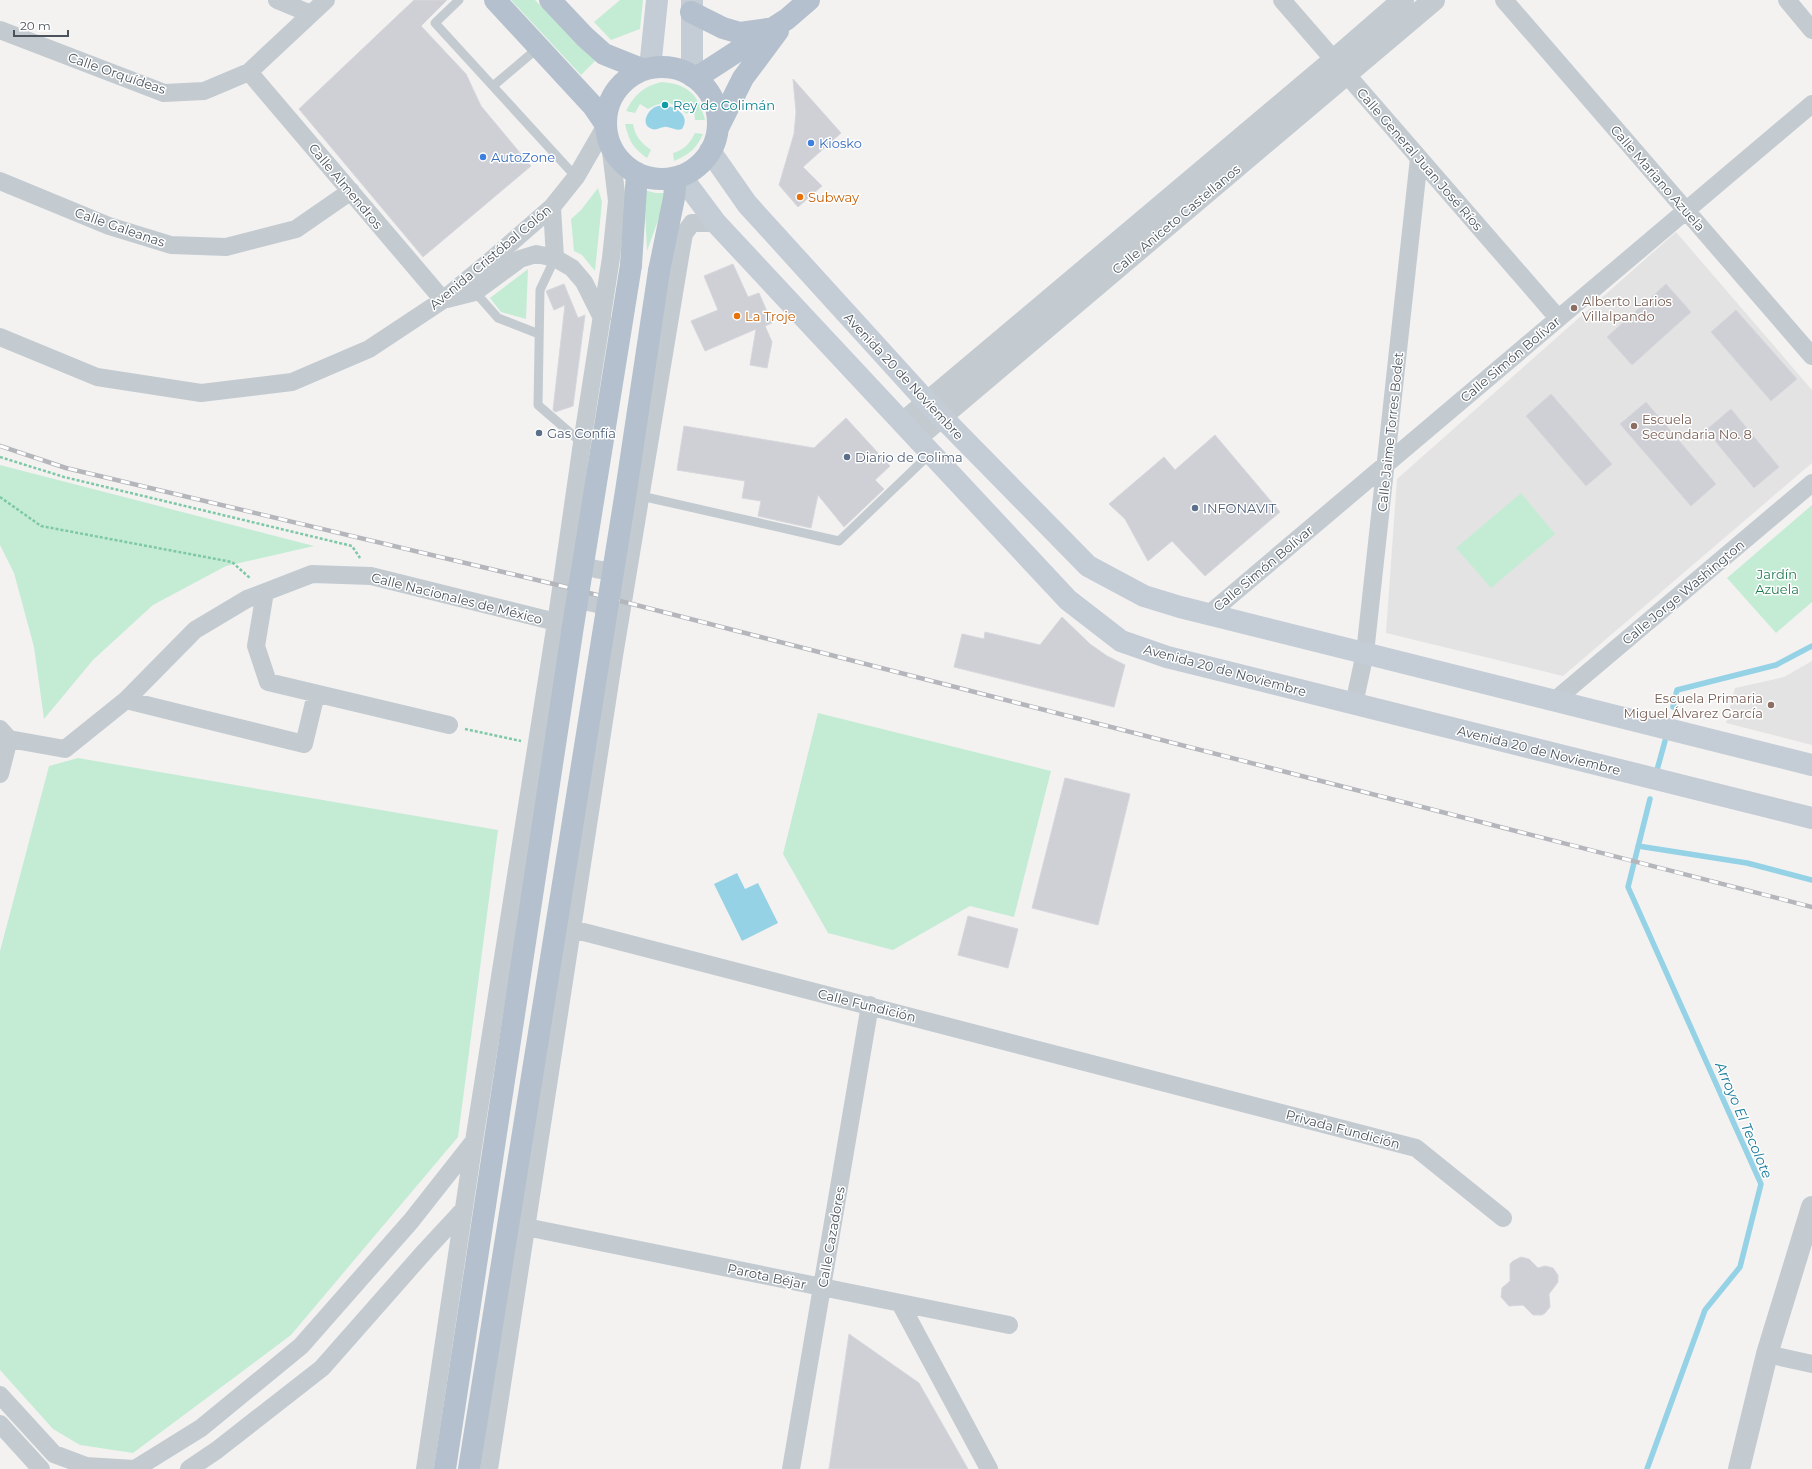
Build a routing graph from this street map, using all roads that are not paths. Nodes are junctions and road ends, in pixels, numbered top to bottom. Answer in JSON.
{"nodes":[{"id":1,"x":277,"y":0,"type":"edge"},
{"id":2,"x":298,"y":0,"type":"edge"},
{"id":3,"x":326,"y":0,"type":"edge"},
{"id":4,"x":459,"y":0,"type":"edge"},
{"id":5,"x":495,"y":0,"type":"edge"},
{"id":6,"x":550,"y":0,"type":"edge"},
{"id":7,"x":657,"y":0,"type":"edge"},
{"id":8,"x":809,"y":0,"type":"edge"},
{"id":9,"x":1282,"y":0,"type":"edge"},
{"id":10,"x":1403,"y":0,"type":"edge"},
{"id":11,"x":1434,"y":0,"type":"edge"},
{"id":12,"x":1504,"y":0,"type":"edge"},
{"id":13,"x":1787,"y":0,"type":"edge"},
{"id":14,"x":692,"y":6,"type":"edge"},
{"id":15,"x":311,"y":14,"type":"junction"},
{"id":16,"x":780,"y":24,"type":"junction"},
{"id":17,"x":0,"y":30,"type":"edge"},
{"id":18,"x":1812,"y":30,"type":"edge"},
{"id":19,"x":538,"y":47,"type":"junction"},
{"id":20,"x":1341,"y":68,"type":"junction"},
{"id":21,"x":647,"y":69,"type":"junction"},
{"id":22,"x":249,"y":72,"type":"junction"},
{"id":23,"x":694,"y":77,"type":"junction"},
{"id":24,"x":493,"y":86,"type":"junction"},
{"id":25,"x":1812,"y":104,"type":"edge"},
{"id":26,"x":718,"y":128,"type":"junction"},
{"id":27,"x":608,"y":134,"type":"junction"},
{"id":28,"x":710,"y":151,"type":"junction"},
{"id":29,"x":1419,"y":158,"type":"junction"},
{"id":30,"x":638,"y":173,"type":"junction"},
{"id":31,"x":678,"y":176,"type":"junction"},
{"id":32,"x":576,"y":177,"type":"junction"},
{"id":33,"x":0,"y":181,"type":"edge"},
{"id":34,"x":351,"y":191,"type":"junction"},
{"id":35,"x":552,"y":207,"type":"junction"},
{"id":36,"x":1686,"y":210,"type":"junction"},
{"id":37,"x":716,"y":223,"type":"junction"},
{"id":38,"x":554,"y":258,"type":"junction"},
{"id":39,"x":474,"y":292,"type":"junction"},
{"id":40,"x":443,"y":300,"type":"junction"},
{"id":41,"x":602,"y":318,"type":"junction"},
{"id":42,"x":1558,"y":318,"type":"junction"},
{"id":43,"x":538,"y":334,"type":"junction"},
{"id":44,"x":0,"y":337,"type":"edge"},
{"id":45,"x":1812,"y":356,"type":"edge"},
{"id":46,"x":934,"y":409,"type":"junction"},
{"id":47,"x":917,"y":437,"type":"junction"},
{"id":48,"x":582,"y":443,"type":"junction"},
{"id":49,"x":1386,"y":464,"type":"junction"},
{"id":50,"x":1812,"y":483,"type":"edge"},
{"id":51,"x":641,"y":496,"type":"junction"},
{"id":52,"x":568,"y":540,"type":"junction"},
{"id":53,"x":631,"y":555,"type":"junction"},
{"id":54,"x":265,"y":592,"type":"junction"},
{"id":55,"x":1209,"y":614,"type":"junction"},
{"id":56,"x":557,"y":616,"type":"junction"},
{"id":57,"x":620,"y":622,"type":"junction"},
{"id":58,"x":1365,"y":654,"type":"junction"},
{"id":59,"x":316,"y":694,"type":"junction"},
{"id":60,"x":126,"y":700,"type":"junction"},
{"id":61,"x":1554,"y":701,"type":"junction"},
{"id":62,"x":1354,"y":704,"type":"junction"},
{"id":63,"x":449,"y":725,"type":"road end"},
{"id":64,"x":4,"y":734,"type":"edge"},
{"id":65,"x":1812,"y":765,"type":"edge"},
{"id":66,"x":0,"y":774,"type":"edge"},
{"id":67,"x":1812,"y":818,"type":"edge"},
{"id":68,"x":572,"y":929,"type":"junction"},
{"id":69,"x":870,"y":1005,"type":"junction"},
{"id":70,"x":1162,"y":1082,"type":"joint"},
{"id":71,"x":474,"y":1141,"type":"junction"},
{"id":72,"x":1812,"y":1207,"type":"edge"},
{"id":73,"x":464,"y":1209,"type":"junction"},
{"id":74,"x":1503,"y":1218,"type":"dead end"},
{"id":75,"x":526,"y":1227,"type":"junction"},
{"id":76,"x":1807,"y":1237,"type":"edge"},
{"id":77,"x":822,"y":1287,"type":"junction"},
{"id":78,"x":900,"y":1303,"type":"junction"},
{"id":79,"x":1009,"y":1325,"type":"dead end"},
{"id":80,"x":301,"y":1346,"type":"junction"},
{"id":81,"x":1766,"y":1354,"type":"junction"},
{"id":82,"x":1812,"y":1364,"type":"edge"},
{"id":83,"x":322,"y":1368,"type":"junction"},
{"id":84,"x":0,"y":1395,"type":"edge"},
{"id":85,"x":0,"y":1424,"type":"edge"},
{"id":86,"x":41,"y":1469,"type":"edge"},
{"id":87,"x":135,"y":1469,"type":"edge"},
{"id":88,"x":188,"y":1469,"type":"edge"},
{"id":89,"x":425,"y":1469,"type":"edge"},
{"id":90,"x":445,"y":1469,"type":"edge"},
{"id":91,"x":469,"y":1469,"type":"edge"},
{"id":92,"x":489,"y":1469,"type":"edge"},
{"id":93,"x":791,"y":1469,"type":"edge"},
{"id":94,"x":989,"y":1469,"type":"edge"},
{"id":95,"x":1739,"y":1469,"type":"edge"}],
"edges":[{"from":1,"to":15,"type":"street"},
{"from":2,"to":15,"type":"street"},
{"from":3,"to":15,"type":"street","name":"Calle Orquídeas"},
{"from":4,"to":24,"type":"lane"},
{"from":5,"to":19,"type":"main road"},
{"from":6,"to":21,"type":"main road"},
{"from":7,"to":21,"type":"main road"},
{"from":8,"to":16,"type":"main road"},
{"from":9,"to":20,"type":"street","name":"Calle General Juan José Ríos"},
{"from":10,"to":20,"type":"street","name":"Calle Aniceto Castellanos"},
{"from":11,"to":20,"type":"street","name":"Calle Aniceto Castellanos"},
{"from":12,"to":36,"type":"street","name":"Calle Mariano Azuela"},
{"from":13,"to":18,"type":"street"},
{"from":14,"to":16,"type":"main road"},
{"from":14,"to":23,"type":"main road"},
{"from":15,"to":22,"type":"street","name":"Calle Orquídeas"},
{"from":16,"to":23,"type":"main road"},
{"from":16,"to":26,"type":"main road"},
{"from":17,"to":22,"type":"street","name":"Calle Orquídeas"},
{"from":19,"to":24,"type":"lane"},
{"from":19,"to":27,"type":"main road"},
{"from":20,"to":29,"type":"street","name":"Calle General Juan José Ríos"},
{"from":20,"to":46,"type":"street","name":"Calle Aniceto Castellanos"},
{"from":21,"to":23,"type":"main road"},
{"from":21,"to":27,"type":"main road"},
{"from":22,"to":34,"type":"street","name":"Calle Almendros"},
{"from":23,"to":26,"type":"main road"},
{"from":24,"to":32,"type":"lane"},
{"from":25,"to":36,"type":"street","name":"Calle Simón Bolívar"},
{"from":26,"to":28,"type":"main road"},
{"from":27,"to":30,"type":"main road"},
{"from":27,"to":32,"type":"street","name":"Avenida Cristóbal Colón"},
{"from":27,"to":41,"type":"street"},
{"from":28,"to":31,"type":"main road"},
{"from":28,"to":46,"type":"main road","name":"Avenida 20 de Noviembre"},
{"from":29,"to":42,"type":"street","name":"Calle General Juan José Ríos"},
{"from":29,"to":49,"type":"street","name":"Calle Jaime Torres Bodet"},
{"from":30,"to":31,"type":"main road"},
{"from":30,"to":90,"type":"main road","bridge":true},
{"from":31,"to":37,"type":"main road","name":"Avenida 20 de Noviembre"},
{"from":31,"to":91,"type":"main road","bridge":true},
{"from":32,"to":35,"type":"street","name":"Avenida Cristóbal Colón"},
{"from":33,"to":34,"type":"street","name":"Calle Galeanas"},
{"from":34,"to":40,"type":"street","name":"Calle Almendros"},
{"from":35,"to":38,"type":"street"},
{"from":35,"to":40,"type":"street","name":"Avenida Cristóbal Colón"},
{"from":36,"to":42,"type":"street","name":"Calle Simón Bolívar"},
{"from":36,"to":45,"type":"street","name":"Calle Mariano Azuela"},
{"from":37,"to":47,"type":"main road","name":"Avenida 20 de Noviembre"},
{"from":37,"to":51,"type":"street"},
{"from":38,"to":39,"type":"street"},
{"from":38,"to":41,"type":"street"},
{"from":38,"to":43,"type":"lane"},
{"from":39,"to":40,"type":"street"},
{"from":39,"to":43,"type":"lane"},
{"from":40,"to":44,"type":"street","name":"Avenida Cristóbal Colón"},
{"from":41,"to":48,"type":"street"},
{"from":42,"to":49,"type":"street","name":"Calle Simón Bolívar"},
{"from":43,"to":48,"type":"lane"},
{"from":46,"to":47,"type":"street","name":"Calle Aniceto Castellanos"},
{"from":46,"to":55,"type":"main road","name":"Avenida 20 de Noviembre"},
{"from":47,"to":51,"type":"lane"},
{"from":47,"to":62,"type":"main road","name":"Avenida 20 de Noviembre"},
{"from":48,"to":52,"type":"street"},
{"from":49,"to":55,"type":"street","name":"Calle Simón Bolívar"},
{"from":49,"to":58,"type":"street","name":"Calle Jaime Torres Bodet"},
{"from":50,"to":61,"type":"street","name":"Calle Jorge Washington"},
{"from":51,"to":53,"type":"street"},
{"from":52,"to":53,"type":"street"},
{"from":52,"to":56,"type":"street"},
{"from":53,"to":57,"type":"street"},
{"from":54,"to":56,"type":"street","name":"Calle Nacionales de México"},
{"from":54,"to":59,"type":"street"},
{"from":54,"to":60,"type":"street","name":"Calle Nacionales de México"},
{"from":55,"to":58,"type":"main road","name":"Avenida 20 de Noviembre"},
{"from":56,"to":57,"type":"street"},
{"from":56,"to":71,"type":"street"},
{"from":57,"to":68,"type":"street"},
{"from":58,"to":61,"type":"main road","name":"Avenida 20 de Noviembre"},
{"from":58,"to":62,"type":"street","name":"Calle Jaime Torres Bodet"},
{"from":59,"to":60,"type":"street"},
{"from":59,"to":63,"type":"street"},
{"from":60,"to":64,"type":"street","name":"Calle Nacionales de México"},
{"from":61,"to":65,"type":"main road","name":"Avenida 20 de Noviembre"},
{"from":62,"to":67,"type":"main road","name":"Avenida 20 de Noviembre"},
{"from":64,"to":66,"type":"street"},
{"from":68,"to":69,"type":"street","name":"Calle Fundición"},
{"from":68,"to":75,"type":"street"},
{"from":69,"to":70,"type":"street","name":"Calle Fundición"},
{"from":69,"to":77,"type":"street","name":"Calle Cazadores"},
{"from":70,"to":74,"type":"street","name":"Privada Fundición"},
{"from":71,"to":73,"type":"street"},
{"from":71,"to":80,"type":"street"},
{"from":72,"to":76,"type":"street"},
{"from":73,"to":83,"type":"street"},
{"from":73,"to":89,"type":"street"},
{"from":75,"to":77,"type":"street","name":"Parota Béjar"},
{"from":75,"to":92,"type":"street"},
{"from":76,"to":81,"type":"street"},
{"from":77,"to":78,"type":"street","name":"Parota Béjar"},
{"from":77,"to":93,"type":"street","name":"Calle Cazadores"},
{"from":78,"to":79,"type":"street","name":"Parota Béjar"},
{"from":78,"to":94,"type":"street"},
{"from":80,"to":83,"type":"street"},
{"from":80,"to":87,"type":"street"},
{"from":81,"to":82,"type":"street"},
{"from":81,"to":95,"type":"street"},
{"from":83,"to":88,"type":"street"},
{"from":84,"to":87,"type":"street"},
{"from":85,"to":86,"type":"street"}]}
